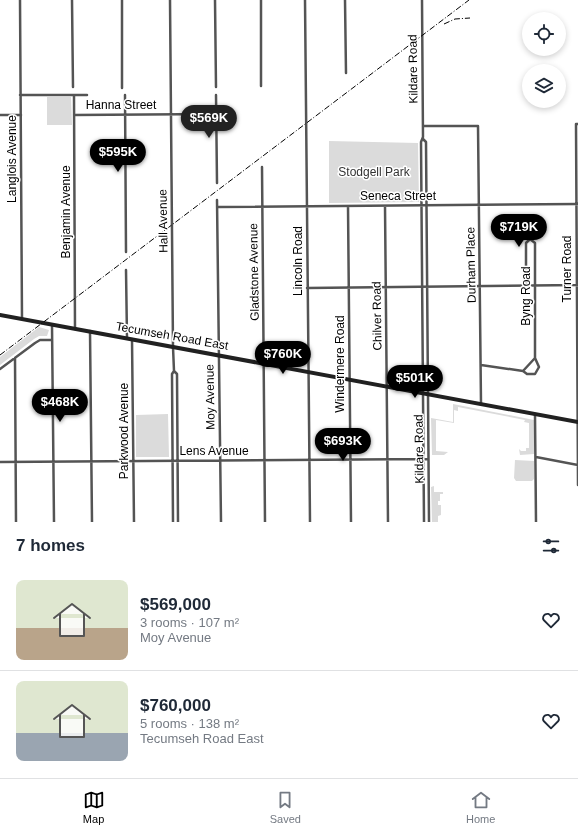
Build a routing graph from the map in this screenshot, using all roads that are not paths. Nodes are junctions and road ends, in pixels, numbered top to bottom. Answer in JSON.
{"nodes":[{"id":1,"x":20,"y":0,"type":"edge"},
{"id":2,"x":72,"y":0,"type":"edge"},
{"id":3,"x":122,"y":0,"type":"edge"},
{"id":4,"x":170,"y":0,"type":"edge"},
{"id":5,"x":215,"y":0,"type":"edge"},
{"id":6,"x":261,"y":0,"type":"edge"},
{"id":7,"x":305,"y":0,"type":"edge"},
{"id":8,"x":345,"y":0,"type":"edge"},
{"id":9,"x":422,"y":0,"type":"edge"},
{"id":10,"x":346,"y":73,"type":"dead end"},
{"id":11,"x":262,"y":86,"type":"dead end"},
{"id":12,"x":74,"y":87,"type":"dead end"},
{"id":13,"x":216,"y":87,"type":"dead end"},
{"id":14,"x":122,"y":88,"type":"dead end"},
{"id":15,"x":20,"y":95,"type":"junction"},
{"id":16,"x":74,"y":95,"type":"junction"},
{"id":17,"x":87,"y":95,"type":"dead end"},
{"id":18,"x":125,"y":95,"type":"dead end"},
{"id":19,"x":216,"y":95,"type":"dead end"},
{"id":20,"x":125,"y":114,"type":"junction"},
{"id":21,"x":171,"y":114,"type":"junction"},
{"id":22,"x":217,"y":114,"type":"junction"},
{"id":23,"x":0,"y":115,"type":"edge"},
{"id":24,"x":21,"y":115,"type":"junction"},
{"id":25,"x":74,"y":115,"type":"junction"},
{"id":26,"x":577,"y":124,"type":"edge"},
{"id":27,"x":423,"y":126,"type":"junction"},
{"id":28,"x":423,"y":139,"type":"junction"},
{"id":29,"x":262,"y":167,"type":"dead end"},
{"id":30,"x":217,"y":183,"type":"dead end"},
{"id":31,"x":217,"y":200,"type":"dead end"},
{"id":32,"x":577,"y":204,"type":"edge"},
{"id":33,"x":421,"y":205,"type":"junction"},
{"id":34,"x":426,"y":205,"type":"junction"},
{"id":35,"x":479,"y":205,"type":"junction"},
{"id":36,"x":262,"y":206,"type":"junction"},
{"id":37,"x":307,"y":206,"type":"junction"},
{"id":38,"x":348,"y":206,"type":"junction"},
{"id":39,"x":385,"y":206,"type":"junction"},
{"id":40,"x":217,"y":207,"type":"junction"},
{"id":41,"x":126,"y":252,"type":"dead end"},
{"id":42,"x":126,"y":270,"type":"dead end"},
{"id":43,"x":577,"y":285,"type":"edge"},
{"id":44,"x":480,"y":286,"type":"junction"},
{"id":45,"x":526,"y":286,"type":"junction"},
{"id":46,"x":535,"y":286,"type":"junction"},
{"id":47,"x":386,"y":287,"type":"junction"},
{"id":48,"x":422,"y":287,"type":"junction"},
{"id":49,"x":427,"y":287,"type":"junction"},
{"id":50,"x":308,"y":288,"type":"junction"},
{"id":51,"x":349,"y":288,"type":"junction"},
{"id":52,"x":0,"y":314,"type":"edge"},
{"id":53,"x":22,"y":319,"type":"junction"},
{"id":54,"x":52,"y":324,"type":"junction"},
{"id":55,"x":422,"y":327,"type":"junction"},
{"id":56,"x":427,"y":327,"type":"junction"},
{"id":57,"x":76,"y":328,"type":"junction"},
{"id":58,"x":90,"y":331,"type":"junction"},
{"id":59,"x":127,"y":338,"type":"junction"},
{"id":60,"x":132,"y":339,"type":"junction"},
{"id":61,"x":52,"y":340,"type":"junction"},
{"id":62,"x":173,"y":347,"type":"junction"},
{"id":63,"x":218,"y":355,"type":"junction"},
{"id":64,"x":14,"y":358,"type":"junction"},
{"id":65,"x":535,"y":358,"type":"junction"},
{"id":66,"x":264,"y":363,"type":"junction"},
{"id":67,"x":481,"y":365,"type":"junction"},
{"id":68,"x":0,"y":369,"type":"edge"},
{"id":69,"x":174,"y":371,"type":"junction"},
{"id":70,"x":308,"y":371,"type":"junction"},
{"id":71,"x":523,"y":371,"type":"junction"},
{"id":72,"x":350,"y":379,"type":"junction"},
{"id":73,"x":386,"y":386,"type":"junction"},
{"id":74,"x":426,"y":393,"type":"junction"},
{"id":75,"x":481,"y":403,"type":"junction"},
{"id":76,"x":535,"y":414,"type":"junction"},
{"id":77,"x":578,"y":422,"type":"edge"},
{"id":78,"x":536,"y":457,"type":"junction"},
{"id":79,"x":350,"y":459,"type":"junction"},
{"id":80,"x":387,"y":459,"type":"junction"},
{"id":81,"x":424,"y":459,"type":"junction"},
{"id":82,"x":428,"y":459,"type":"junction"},
{"id":83,"x":220,"y":460,"type":"junction"},
{"id":84,"x":265,"y":460,"type":"junction"},
{"id":85,"x":309,"y":460,"type":"junction"},
{"id":86,"x":92,"y":461,"type":"junction"},
{"id":87,"x":133,"y":461,"type":"junction"},
{"id":88,"x":173,"y":461,"type":"junction"},
{"id":89,"x":178,"y":461,"type":"junction"},
{"id":90,"x":0,"y":462,"type":"edge"},
{"id":91,"x":16,"y":462,"type":"junction"},
{"id":92,"x":53,"y":462,"type":"junction"},
{"id":93,"x":578,"y":465,"type":"edge"},
{"id":94,"x":578,"y":485,"type":"edge"},
{"id":95,"x":16,"y":522,"type":"edge"},
{"id":96,"x":54,"y":522,"type":"edge"},
{"id":97,"x":92,"y":522,"type":"edge"},
{"id":98,"x":134,"y":522,"type":"edge"},
{"id":99,"x":173,"y":522,"type":"edge"},
{"id":100,"x":178,"y":522,"type":"edge"},
{"id":101,"x":221,"y":522,"type":"edge"},
{"id":102,"x":266,"y":522,"type":"edge"},
{"id":103,"x":310,"y":522,"type":"edge"},
{"id":104,"x":351,"y":522,"type":"edge"},
{"id":105,"x":388,"y":522,"type":"edge"},
{"id":106,"x":424,"y":522,"type":"edge"},
{"id":107,"x":429,"y":522,"type":"edge"},
{"id":108,"x":536,"y":522,"type":"edge"}],
"edges":[{"from":1,"to":15,"type":"street","name":"Langlois Avenue"},
{"from":2,"to":12,"type":"street"},
{"from":3,"to":14,"type":"street"},
{"from":4,"to":21,"type":"street","name":"Hall Avenue"},
{"from":5,"to":13,"type":"street"},
{"from":6,"to":11,"type":"street"},
{"from":7,"to":37,"type":"street","name":"Lincoln Road"},
{"from":8,"to":10,"type":"street"},
{"from":9,"to":27,"type":"street","name":"Kildare Road"},
{"from":15,"to":16,"type":"street","name":"Hanna Street"},
{"from":15,"to":24,"type":"street","name":"Langlois Avenue"},
{"from":16,"to":17,"type":"street","name":"Hanna Street"},
{"from":16,"to":25,"type":"street","name":"Benjamin Avenue"},
{"from":18,"to":20,"type":"street"},
{"from":19,"to":22,"type":"street"},
{"from":20,"to":21,"type":"street","name":"Hanna Street"},
{"from":20,"to":25,"type":"street","name":"Hanna Street"},
{"from":20,"to":41,"type":"street"},
{"from":21,"to":22,"type":"street","name":"Hanna Street"},
{"from":21,"to":62,"type":"street","name":"Hall Avenue"},
{"from":22,"to":30,"type":"street"},
{"from":23,"to":24,"type":"street"},
{"from":24,"to":53,"type":"street","name":"Langlois Avenue"},
{"from":25,"to":57,"type":"street","name":"Benjamin Avenue"},
{"from":26,"to":32,"type":"street","name":"Turner Road"},
{"from":27,"to":28,"type":"street","name":"Kildare Road"},
{"from":27,"to":35,"type":"street","name":"Durham Place"},
{"from":28,"to":33,"type":"street","name":"Kildare Road"},
{"from":28,"to":34,"type":"street","name":"Kildare Road"},
{"from":29,"to":36,"type":"street","name":"Gladstone Avenue"},
{"from":31,"to":40,"type":"street","name":"Moy Avenue"},
{"from":32,"to":35,"type":"street","name":"Seneca Street"},
{"from":32,"to":43,"type":"street","name":"Turner Road"},
{"from":33,"to":34,"type":"street","name":"Seneca Street"},
{"from":33,"to":39,"type":"street","name":"Seneca Street"},
{"from":33,"to":48,"type":"street","name":"Kildare Road"},
{"from":34,"to":35,"type":"street","name":"Seneca Street"},
{"from":34,"to":49,"type":"street","name":"Kildare Road"},
{"from":35,"to":44,"type":"street","name":"Durham Place"},
{"from":36,"to":37,"type":"street","name":"Seneca Street"},
{"from":36,"to":40,"type":"street","name":"Seneca Street"},
{"from":36,"to":66,"type":"street","name":"Gladstone Avenue"},
{"from":37,"to":38,"type":"street","name":"Seneca Street"},
{"from":37,"to":50,"type":"street","name":"Lincoln Road"},
{"from":38,"to":39,"type":"street","name":"Seneca Street"},
{"from":38,"to":51,"type":"street","name":"Windermere Road"},
{"from":39,"to":47,"type":"street","name":"Chilver Road"},
{"from":40,"to":63,"type":"street","name":"Moy Avenue"},
{"from":42,"to":59,"type":"street"},
{"from":43,"to":46,"type":"street"},
{"from":43,"to":77,"type":"street","name":"Turner Road"},
{"from":44,"to":45,"type":"street"},
{"from":44,"to":49,"type":"street"},
{"from":44,"to":67,"type":"street","name":"Durham Place"},
{"from":45,"to":46,"type":"street"},
{"from":45,"to":46,"type":"street","name":"Byng Road"},
{"from":46,"to":65,"type":"street","name":"Byng Road"},
{"from":47,"to":48,"type":"street"},
{"from":47,"to":51,"type":"street"},
{"from":47,"to":73,"type":"street","name":"Chilver Road"},
{"from":48,"to":49,"type":"street"},
{"from":48,"to":55,"type":"street","name":"Kildare Road"},
{"from":49,"to":56,"type":"street","name":"Kildare Road"},
{"from":50,"to":51,"type":"street"},
{"from":50,"to":70,"type":"street","name":"Lincoln Road"},
{"from":51,"to":72,"type":"street","name":"Windermere Road"},
{"from":52,"to":53,"type":"main road","name":"Tecumseh Road East"},
{"from":53,"to":54,"type":"main road","name":"Tecumseh Road East"},
{"from":54,"to":57,"type":"main road","name":"Tecumseh Road East"},
{"from":54,"to":61,"type":"street"},
{"from":55,"to":56,"type":"street"},
{"from":55,"to":74,"type":"street","name":"Kildare Road"},
{"from":56,"to":74,"type":"street","name":"Kildare Road"},
{"from":57,"to":58,"type":"main road","name":"Tecumseh Road East"},
{"from":58,"to":59,"type":"main road","name":"Tecumseh Road East"},
{"from":58,"to":86,"type":"street"},
{"from":59,"to":60,"type":"main road","name":"Tecumseh Road East"},
{"from":60,"to":62,"type":"main road","name":"Tecumseh Road East"},
{"from":60,"to":87,"type":"street","name":"Parkwood Avenue"},
{"from":61,"to":64,"type":"street"},
{"from":61,"to":92,"type":"street"},
{"from":62,"to":63,"type":"main road","name":"Tecumseh Road East"},
{"from":62,"to":69,"type":"street","name":"Hall Avenue"},
{"from":63,"to":66,"type":"main road","name":"Tecumseh Road East"},
{"from":63,"to":83,"type":"street","name":"Moy Avenue"},
{"from":64,"to":68,"type":"street"},
{"from":64,"to":91,"type":"street"},
{"from":65,"to":71,"type":"street"},
{"from":65,"to":71,"type":"street","name":"Byng Road"},
{"from":66,"to":70,"type":"main road","name":"Tecumseh Road East"},
{"from":66,"to":84,"type":"street","name":"Gladstone Avenue"},
{"from":67,"to":71,"type":"street","name":"Byng Road"},
{"from":67,"to":75,"type":"street","name":"Durham Place"},
{"from":69,"to":88,"type":"street","name":"Hall Avenue"},
{"from":69,"to":89,"type":"street","name":"Hall Avenue"},
{"from":70,"to":72,"type":"main road","name":"Tecumseh Road East"},
{"from":70,"to":85,"type":"street","name":"Lincoln Road"},
{"from":72,"to":73,"type":"main road","name":"Tecumseh Road East"},
{"from":72,"to":79,"type":"street","name":"Windermere Road"},
{"from":73,"to":74,"type":"main road","name":"Tecumseh Road East"},
{"from":73,"to":80,"type":"street","name":"Chilver Road"},
{"from":74,"to":75,"type":"main road","name":"Tecumseh Road East"},
{"from":74,"to":81,"type":"street","name":"Kildare Road"},
{"from":74,"to":82,"type":"street","name":"Kildare Road"},
{"from":75,"to":76,"type":"main road","name":"Tecumseh Road East"},
{"from":76,"to":77,"type":"main road","name":"Tecumseh Road East"},
{"from":76,"to":78,"type":"street"},
{"from":77,"to":93,"type":"street","name":"Turner Road"},
{"from":78,"to":93,"type":"street"},
{"from":78,"to":108,"type":"street"},
{"from":79,"to":80,"type":"street","name":"Lens Avenue"},
{"from":79,"to":85,"type":"street","name":"Lens Avenue"},
{"from":79,"to":104,"type":"street","name":"Windermere Road"},
{"from":80,"to":81,"type":"street","name":"Lens Avenue"},
{"from":80,"to":105,"type":"street","name":"Chilver Road"},
{"from":81,"to":82,"type":"street","name":"Lens Avenue"},
{"from":81,"to":106,"type":"street","name":"Kildare Road"},
{"from":82,"to":107,"type":"street","name":"Kildare Road"},
{"from":83,"to":84,"type":"street","name":"Lens Avenue"},
{"from":83,"to":89,"type":"street","name":"Lens Avenue"},
{"from":83,"to":101,"type":"street","name":"Moy Avenue"},
{"from":84,"to":85,"type":"street","name":"Lens Avenue"},
{"from":84,"to":102,"type":"street","name":"Gladstone Avenue"},
{"from":85,"to":103,"type":"street","name":"Lincoln Road"},
{"from":86,"to":87,"type":"street","name":"Lens Avenue"},
{"from":86,"to":92,"type":"street","name":"Lens Avenue"},
{"from":86,"to":97,"type":"street"},
{"from":87,"to":88,"type":"street","name":"Lens Avenue"},
{"from":87,"to":98,"type":"street","name":"Parkwood Avenue"},
{"from":88,"to":89,"type":"street","name":"Lens Avenue"},
{"from":88,"to":99,"type":"street","name":"Hall Avenue"},
{"from":89,"to":100,"type":"street","name":"Hall Avenue"},
{"from":90,"to":91,"type":"street","name":"Lens Avenue"},
{"from":91,"to":92,"type":"street","name":"Lens Avenue"},
{"from":91,"to":95,"type":"street"},
{"from":92,"to":96,"type":"street"},
{"from":93,"to":94,"type":"street","name":"Turner Road"}]}
